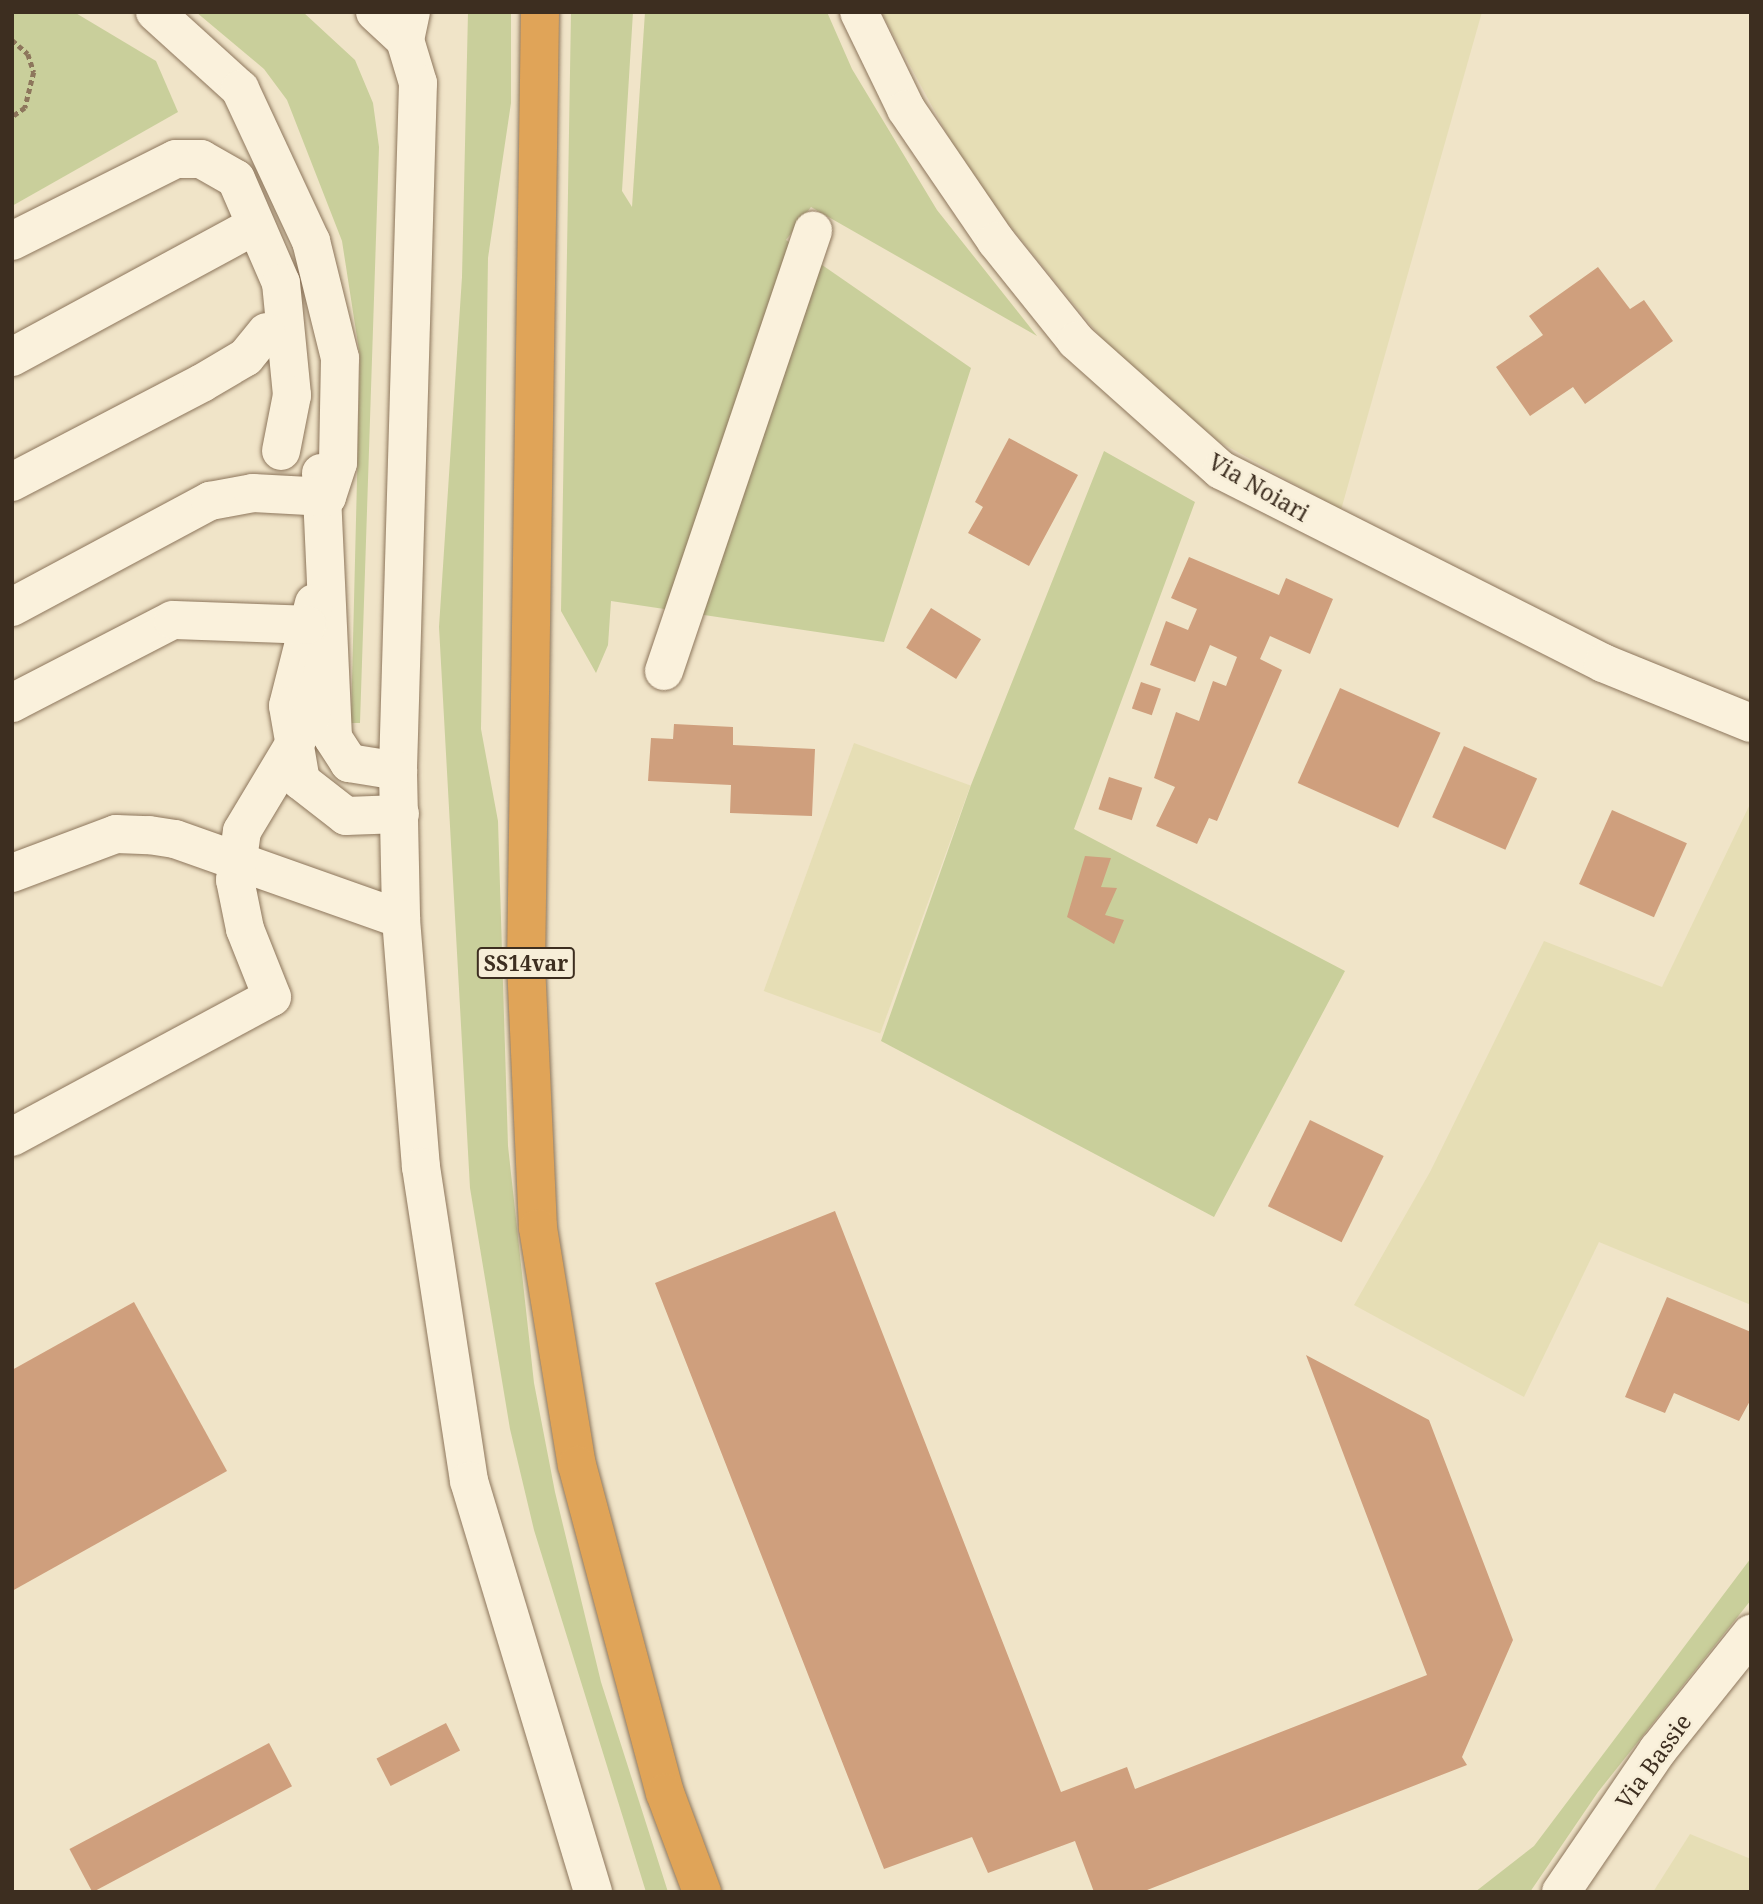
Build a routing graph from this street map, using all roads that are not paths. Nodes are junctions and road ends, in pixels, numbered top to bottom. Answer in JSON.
{"nodes":[{"id":1,"x":155,"y":12,"type":"edge"},
{"id":2,"x":375,"y":12,"type":"edge"},
{"id":3,"x":540,"y":12,"type":"edge"},
{"id":4,"x":859,"y":12,"type":"edge"},
{"id":5,"x":408,"y":26,"type":"edge"},
{"id":6,"x":201,"y":159,"type":"junction"},
{"id":7,"x":813,"y":231,"type":"dead end"},
{"id":8,"x":241,"y":233,"type":"junction"},
{"id":9,"x":12,"y":241,"type":"edge"},
{"id":10,"x":266,"y":332,"type":"junction"},
{"id":11,"x":12,"y":357,"type":"edge"},
{"id":12,"x":281,"y":452,"type":"junction"},
{"id":13,"x":12,"y":482,"type":"edge"},
{"id":14,"x":327,"y":497,"type":"junction"},
{"id":15,"x":324,"y":570,"type":"junction"},
{"id":16,"x":12,"y":607,"type":"edge"},
{"id":17,"x":307,"y":625,"type":"junction"},
{"id":18,"x":327,"y":657,"type":"junction"},
{"id":19,"x":664,"y":671,"type":"dead end"},
{"id":20,"x":12,"y":703,"type":"edge"},
{"id":21,"x":1751,"y":723,"type":"edge"},
{"id":22,"x":292,"y":751,"type":"junction"},
{"id":23,"x":398,"y":771,"type":"junction"},
{"id":24,"x":400,"y":814,"type":"junction"},
{"id":25,"x":237,"y":862,"type":"junction"},
{"id":26,"x":12,"y":873,"type":"edge"},
{"id":27,"x":401,"y":919,"type":"junction"},
{"id":28,"x":12,"y":1137,"type":"edge"},
{"id":29,"x":1751,"y":1634,"type":"edge"},
{"id":30,"x":593,"y":1892,"type":"edge"},
{"id":31,"x":702,"y":1892,"type":"edge"},
{"id":32,"x":1562,"y":1892,"type":"edge"}],
"edges":[{"from":1,"to":14,"type":"street"},
{"from":2,"to":5,"type":"street"},
{"from":3,"to":31,"type":"highway","number":"SS14var"},
{"from":4,"to":21,"type":"street","name":"Via Noiari"},
{"from":5,"to":23,"type":"street"},
{"from":6,"to":8,"type":"street"},
{"from":6,"to":9,"type":"street"},
{"from":6,"to":12,"type":"street"},
{"from":7,"to":19,"type":"street"},
{"from":8,"to":10,"type":"street"},
{"from":8,"to":11,"type":"street"},
{"from":10,"to":12,"type":"street"},
{"from":10,"to":13,"type":"street"},
{"from":12,"to":14,"type":"street"},
{"from":14,"to":15,"type":"street"},
{"from":14,"to":16,"type":"street"},
{"from":15,"to":17,"type":"street"},
{"from":15,"to":18,"type":"street"},
{"from":17,"to":20,"type":"street"},
{"from":17,"to":22,"type":"street"},
{"from":18,"to":22,"type":"street"},
{"from":18,"to":23,"type":"street"},
{"from":22,"to":24,"type":"street"},
{"from":22,"to":25,"type":"street"},
{"from":23,"to":24,"type":"street"},
{"from":24,"to":27,"type":"street"},
{"from":25,"to":26,"type":"street"},
{"from":25,"to":27,"type":"street"},
{"from":25,"to":28,"type":"street"},
{"from":27,"to":30,"type":"street"},
{"from":29,"to":32,"type":"street","name":"Via Bassie"}]}
